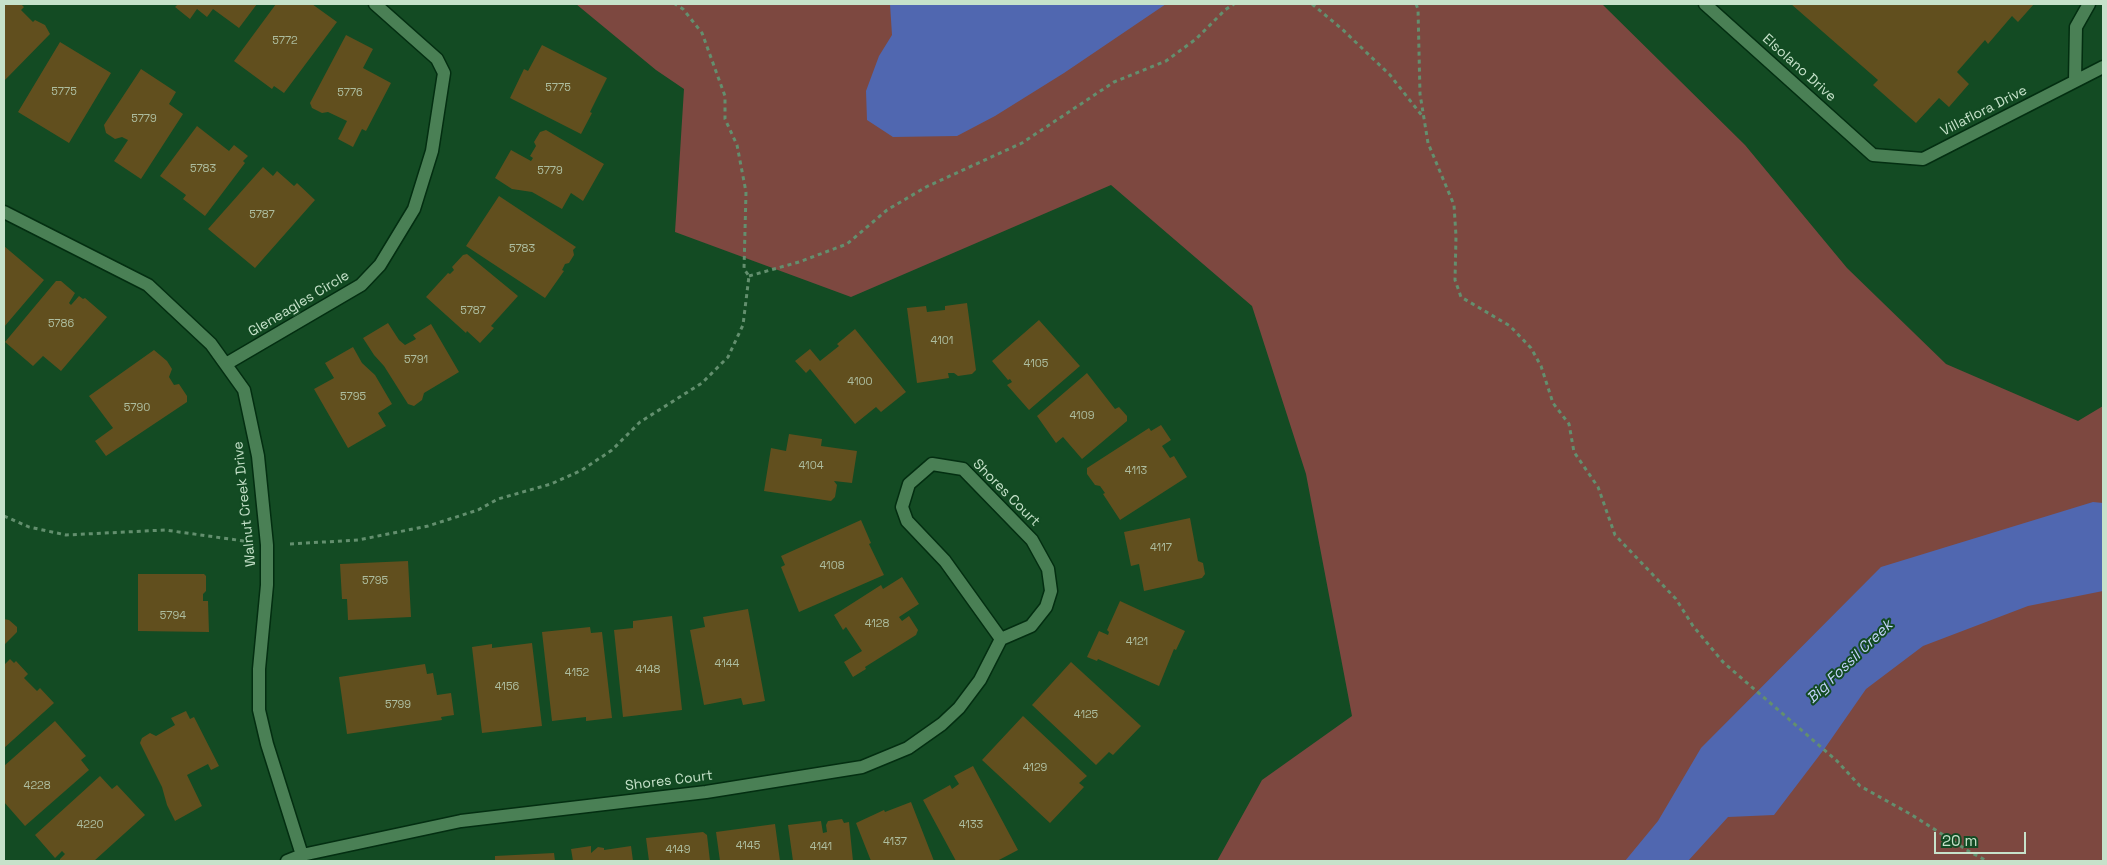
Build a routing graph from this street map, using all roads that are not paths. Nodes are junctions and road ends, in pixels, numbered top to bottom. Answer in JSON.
{"nodes":[{"id":1,"x":376,"y":4,"type":"edge"},
{"id":2,"x":1705,"y":4,"type":"edge"},
{"id":3,"x":2089,"y":4,"type":"edge"},
{"id":4,"x":2103,"y":67,"type":"edge"},
{"id":5,"x":2075,"y":81,"type":"junction"},
{"id":6,"x":1873,"y":155,"type":"joint"},
{"id":7,"x":4,"y":212,"type":"edge"},
{"id":8,"x":226,"y":364,"type":"junction"},
{"id":9,"x":1002,"y":639,"type":"junction"},
{"id":10,"x":302,"y":854,"type":"junction"},
{"id":11,"x":287,"y":861,"type":"edge"}],
"edges":[{"from":1,"to":8,"type":"street","name":"Gleneagles Circle"},
{"from":2,"to":6,"type":"street","name":"Elsolano Drive"},
{"from":3,"to":5,"type":"street"},
{"from":4,"to":5,"type":"street","name":"Villaflora Drive"},
{"from":5,"to":6,"type":"street","name":"Villaflora Drive"},
{"from":7,"to":8,"type":"street","name":"Walnut Creek Drive"},
{"from":8,"to":10,"type":"street","name":"Walnut Creek Drive"},
{"from":9,"to":9,"type":"street","name":"Shores Court"},
{"from":9,"to":10,"type":"street","name":"Shores Court"},
{"from":10,"to":11,"type":"street","name":"Shores Court"}]}
